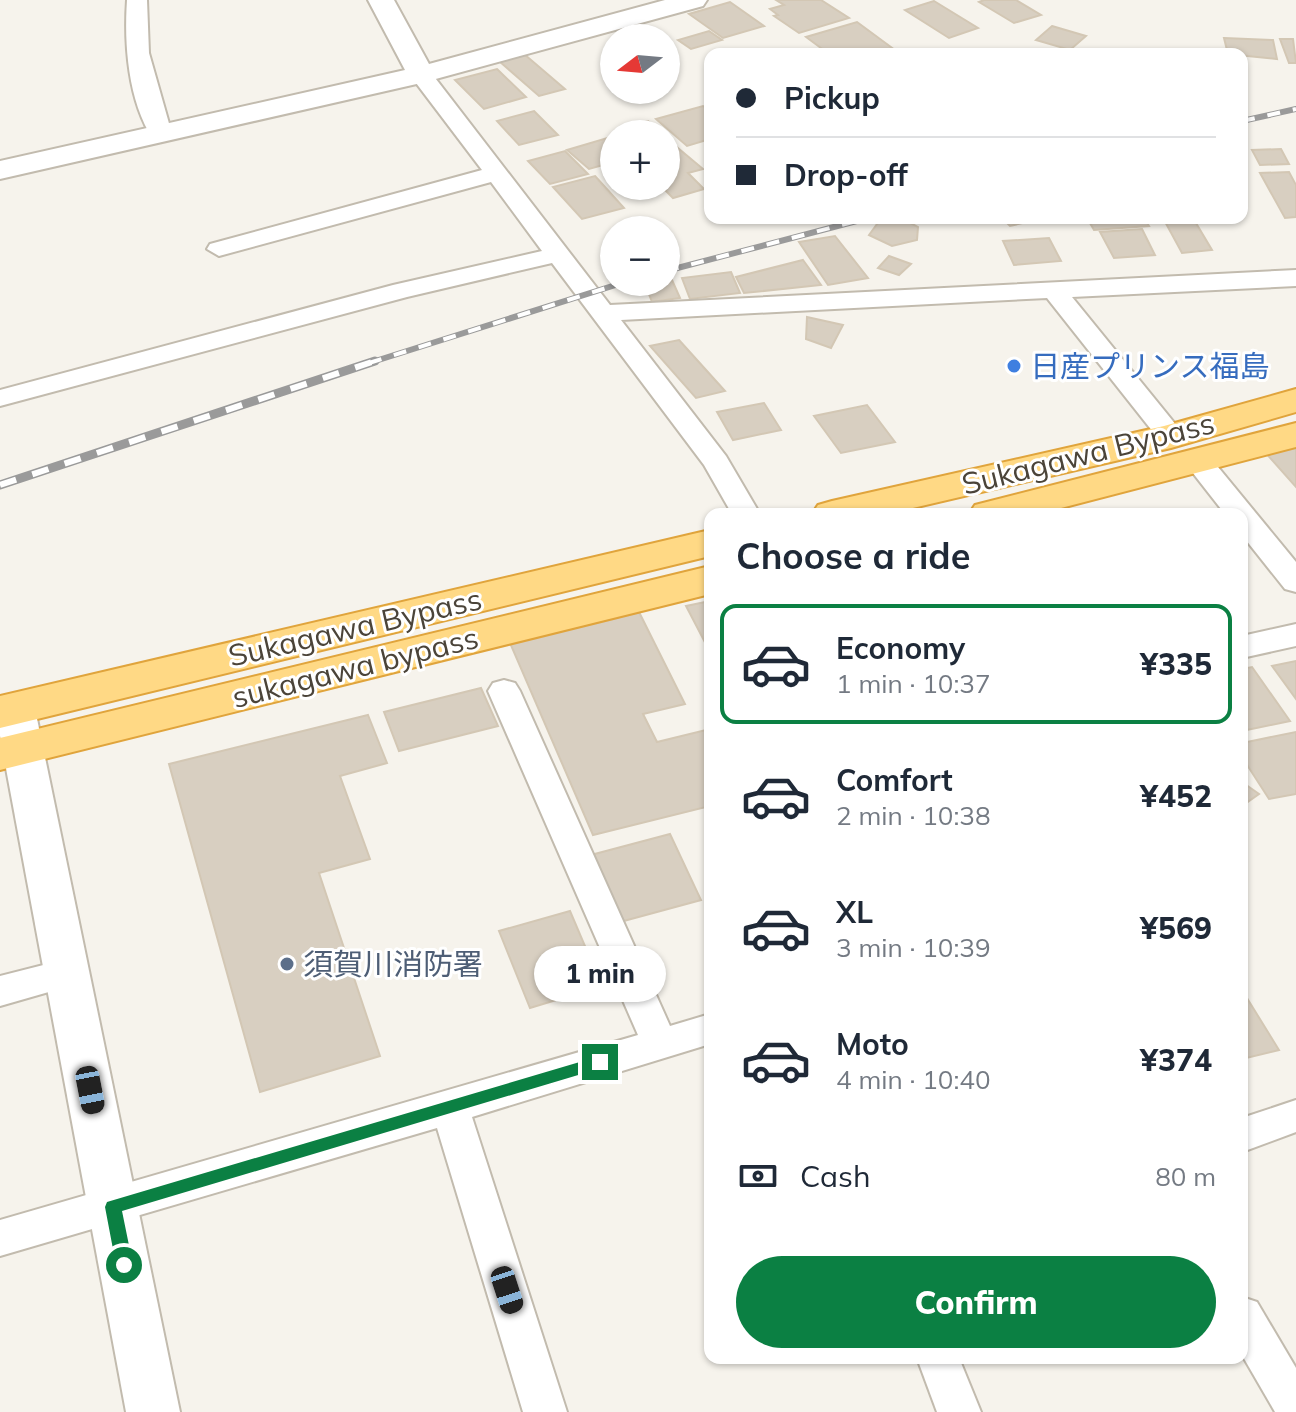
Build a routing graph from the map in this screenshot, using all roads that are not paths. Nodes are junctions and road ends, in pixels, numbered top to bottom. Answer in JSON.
{"nodes":[{"id":1,"x":137,"y":0,"type":"edge"},
{"id":2,"x":381,"y":0,"type":"edge"},
{"id":3,"x":694,"y":0,"type":"edge"},
{"id":4,"x":421,"y":75,"type":"junction"},
{"id":5,"x":161,"y":134,"type":"junction"},
{"id":6,"x":0,"y":170,"type":"edge"},
{"id":7,"x":495,"y":174,"type":"junction"},
{"id":8,"x":219,"y":249,"type":"dead end"},
{"id":9,"x":556,"y":255,"type":"junction"},
{"id":10,"x":1296,"y":278,"type":"edge"},
{"id":11,"x":1055,"y":292,"type":"junction"},
{"id":12,"x":604,"y":313,"type":"junction"},
{"id":13,"x":1,"y":394,"type":"edge"},
{"id":14,"x":1296,"y":400,"type":"edge"},
{"id":15,"x":1296,"y":435,"type":"edge"},
{"id":16,"x":1171,"y":436,"type":"junction"},
{"id":17,"x":1199,"y":462,"type":"junction"},
{"id":18,"x":743,"y":508,"type":"edge"},
{"id":19,"x":858,"y":508,"type":"edge"},
{"id":20,"x":1013,"y":508,"type":"edge"},
{"id":21,"x":1235,"y":508,"type":"edge"},
{"id":22,"x":1248,"y":524,"type":"edge"},
{"id":23,"x":704,"y":545,"type":"edge"},
{"id":24,"x":704,"y":581,"type":"edge"},
{"id":25,"x":1296,"y":582,"type":"edge"},
{"id":26,"x":1296,"y":635,"type":"edge"},
{"id":27,"x":1248,"y":646,"type":"edge"},
{"id":28,"x":504,"y":691,"type":"dead end"},
{"id":29,"x":9,"y":731,"type":"edge"},
{"id":30,"x":67,"y":973,"type":"junction"},
{"id":31,"x":0,"y":991,"type":"edge"},
{"id":32,"x":704,"y":1031,"type":"edge"},
{"id":33,"x":660,"y":1044,"type":"junction"},
{"id":34,"x":450,"y":1108,"type":"junction"},
{"id":35,"x":1296,"y":1116,"type":"edge"},
{"id":36,"x":1248,"y":1133,"type":"edge"},
{"id":37,"x":113,"y":1207,"type":"junction"},
{"id":38,"x":0,"y":1238,"type":"edge"},
{"id":39,"x":1248,"y":1326,"type":"edge"},
{"id":40,"x":940,"y":1364,"type":"edge"},
{"id":41,"x":1296,"y":1408,"type":"edge"},
{"id":42,"x":153,"y":1412,"type":"edge"},
{"id":43,"x":545,"y":1412,"type":"edge"},
{"id":44,"x":959,"y":1412,"type":"edge"}],
"edges":[{"from":1,"to":5,"type":"street"},
{"from":2,"to":4,"type":"street"},
{"from":3,"to":4,"type":"street"},
{"from":4,"to":5,"type":"street"},
{"from":4,"to":7,"type":"street"},
{"from":5,"to":6,"type":"street"},
{"from":7,"to":8,"type":"street"},
{"from":7,"to":9,"type":"street"},
{"from":9,"to":12,"type":"street"},
{"from":9,"to":13,"type":"street"},
{"from":10,"to":11,"type":"street"},
{"from":11,"to":12,"type":"street"},
{"from":11,"to":16,"type":"street"},
{"from":12,"to":18,"type":"street"},
{"from":14,"to":16,"type":"highway","name":"Sukagawa Bypass"},
{"from":15,"to":17,"type":"highway","name":"sukagawa bypass"},
{"from":16,"to":19,"type":"highway","name":"Sukagawa Bypass"},
{"from":17,"to":20,"type":"highway","name":"sukagawa bypass"},
{"from":17,"to":21,"type":"street"},
{"from":22,"to":25,"type":"street"},
{"from":23,"to":29,"type":"highway","name":"Sukagawa Bypass"},
{"from":24,"to":29,"type":"highway","name":"sukagawa bypass"},
{"from":26,"to":27,"type":"street"},
{"from":28,"to":33,"type":"street"},
{"from":29,"to":30,"type":"street"},
{"from":30,"to":31,"type":"street"},
{"from":30,"to":37,"type":"street"},
{"from":32,"to":33,"type":"street"},
{"from":33,"to":34,"type":"street"},
{"from":34,"to":37,"type":"street"},
{"from":34,"to":43,"type":"street"},
{"from":35,"to":36,"type":"street"},
{"from":37,"to":38,"type":"street"},
{"from":37,"to":42,"type":"street"},
{"from":39,"to":41,"type":"street"},
{"from":40,"to":44,"type":"street"}]}
